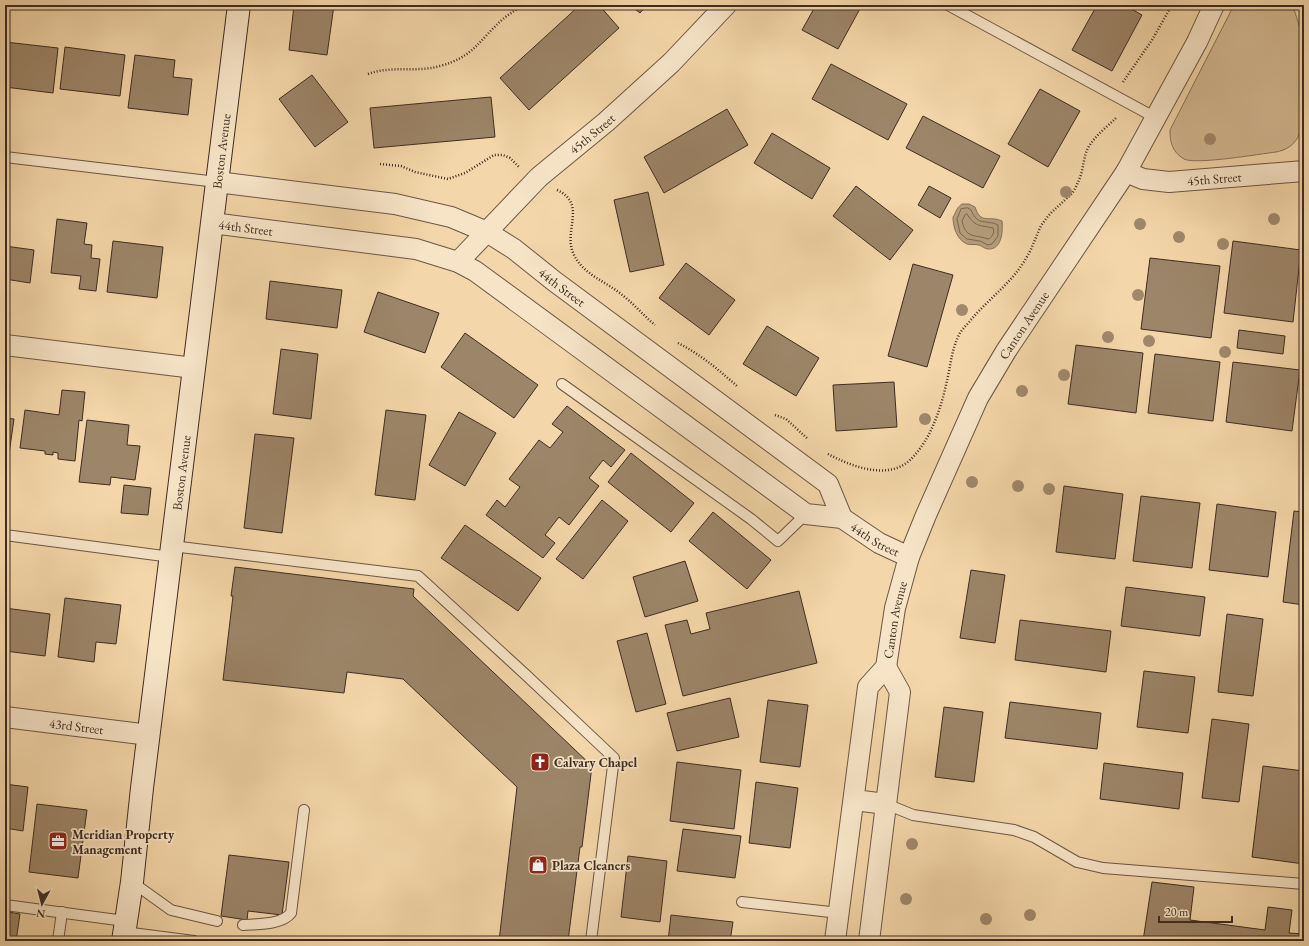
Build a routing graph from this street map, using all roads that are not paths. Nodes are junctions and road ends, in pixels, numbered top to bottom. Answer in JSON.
{"nodes":[{"id":1,"x":239,"y":5,"type":"edge"},
{"id":2,"x":726,"y":5,"type":"edge"},
{"id":3,"x":948,"y":5,"type":"edge"},
{"id":4,"x":1214,"y":5,"type":"edge"},
{"id":5,"x":1156,"y":118,"type":"junction"},
{"id":6,"x":5,"y":157,"type":"edge"},
{"id":7,"x":1304,"y":171,"type":"edge"},
{"id":8,"x":1126,"y":172,"type":"junction"},
{"id":9,"x":217,"y":182,"type":"junction"},
{"id":10,"x":212,"y":223,"type":"junction"},
{"id":11,"x":487,"y":232,"type":"junction"},
{"id":12,"x":458,"y":262,"type":"junction"},
{"id":13,"x":5,"y":344,"type":"edge"},
{"id":14,"x":194,"y":368,"type":"junction"},
{"id":15,"x":562,"y":384,"type":"dead end"},
{"id":16,"x":806,"y":514,"type":"junction"},
{"id":17,"x":842,"y":518,"type":"junction"},
{"id":18,"x":5,"y":536,"type":"edge"},
{"id":19,"x":171,"y":551,"type":"junction"},
{"id":20,"x":909,"y":557,"type":"junction"},
{"id":21,"x":886,"y":668,"type":"junction"},
{"id":22,"x":5,"y":717,"type":"edge"},
{"id":23,"x":149,"y":735,"type":"junction"},
{"id":24,"x":854,"y":800,"type":"junction"},
{"id":25,"x":886,"y":804,"type":"junction"},
{"id":26,"x":304,"y":810,"type":"dead end"},
{"id":27,"x":132,"y":882,"type":"junction"},
{"id":28,"x":1304,"y":884,"type":"edge"},
{"id":29,"x":742,"y":902,"type":"dead end"},
{"id":30,"x":5,"y":905,"type":"edge"},
{"id":31,"x":62,"y":912,"type":"junction"},
{"id":32,"x":839,"y":913,"type":"junction"},
{"id":33,"x":217,"y":921,"type":"dead end"},
{"id":34,"x":243,"y":925,"type":"dead end"},
{"id":35,"x":124,"y":931,"type":"edge"},
{"id":36,"x":58,"y":941,"type":"edge"},
{"id":37,"x":194,"y":941,"type":"edge"},
{"id":38,"x":591,"y":941,"type":"edge"},
{"id":39,"x":836,"y":941,"type":"edge"},
{"id":40,"x":869,"y":941,"type":"edge"}],
"edges":[{"from":1,"to":9,"type":"street","name":"Boston Avenue"},
{"from":2,"to":11,"type":"street","name":"45th Street"},
{"from":3,"to":5,"type":"lane"},
{"from":4,"to":5,"type":"street","name":"Canton Avenue"},
{"from":5,"to":8,"type":"street","name":"Canton Avenue"},
{"from":6,"to":9,"type":"lane"},
{"from":7,"to":8,"type":"street","name":"45th Street"},
{"from":8,"to":20,"type":"street","name":"Canton Avenue"},
{"from":9,"to":10,"type":"street","name":"Boston Avenue"},
{"from":9,"to":11,"type":"street","name":"44th Street"},
{"from":10,"to":12,"type":"street","name":"44th Street"},
{"from":10,"to":14,"type":"street","name":"Boston Avenue"},
{"from":11,"to":12,"type":"street","name":"45th Street"},
{"from":11,"to":17,"type":"street","name":"44th Street"},
{"from":12,"to":16,"type":"street","name":"44th Street"},
{"from":13,"to":14,"type":"street"},
{"from":14,"to":19,"type":"street","name":"Boston Avenue"},
{"from":15,"to":16,"type":"lane"},
{"from":16,"to":17,"type":"street","name":"44th Street"},
{"from":17,"to":20,"type":"street","name":"44th Street"},
{"from":18,"to":19,"type":"lane"},
{"from":19,"to":23,"type":"street","name":"Boston Avenue"},
{"from":19,"to":38,"type":"lane"},
{"from":20,"to":21,"type":"street","name":"Canton Avenue"},
{"from":21,"to":24,"type":"street","name":"Canton Avenue"},
{"from":21,"to":25,"type":"street","name":"Canton Avenue"},
{"from":22,"to":23,"type":"street","name":"43rd Street"},
{"from":23,"to":27,"type":"street","name":"Boston Avenue"},
{"from":24,"to":25,"type":"street"},
{"from":24,"to":32,"type":"street","name":"Canton Avenue"},
{"from":25,"to":28,"type":"lane"},
{"from":25,"to":40,"type":"street","name":"Canton Avenue"},
{"from":26,"to":34,"type":"lane"},
{"from":27,"to":33,"type":"lane"},
{"from":27,"to":35,"type":"street","name":"Boston Avenue"},
{"from":29,"to":32,"type":"lane"},
{"from":30,"to":31,"type":"lane"},
{"from":31,"to":35,"type":"lane"},
{"from":31,"to":36,"type":"lane"},
{"from":32,"to":39,"type":"street","name":"Canton Avenue"},
{"from":35,"to":37,"type":"lane"}]}
